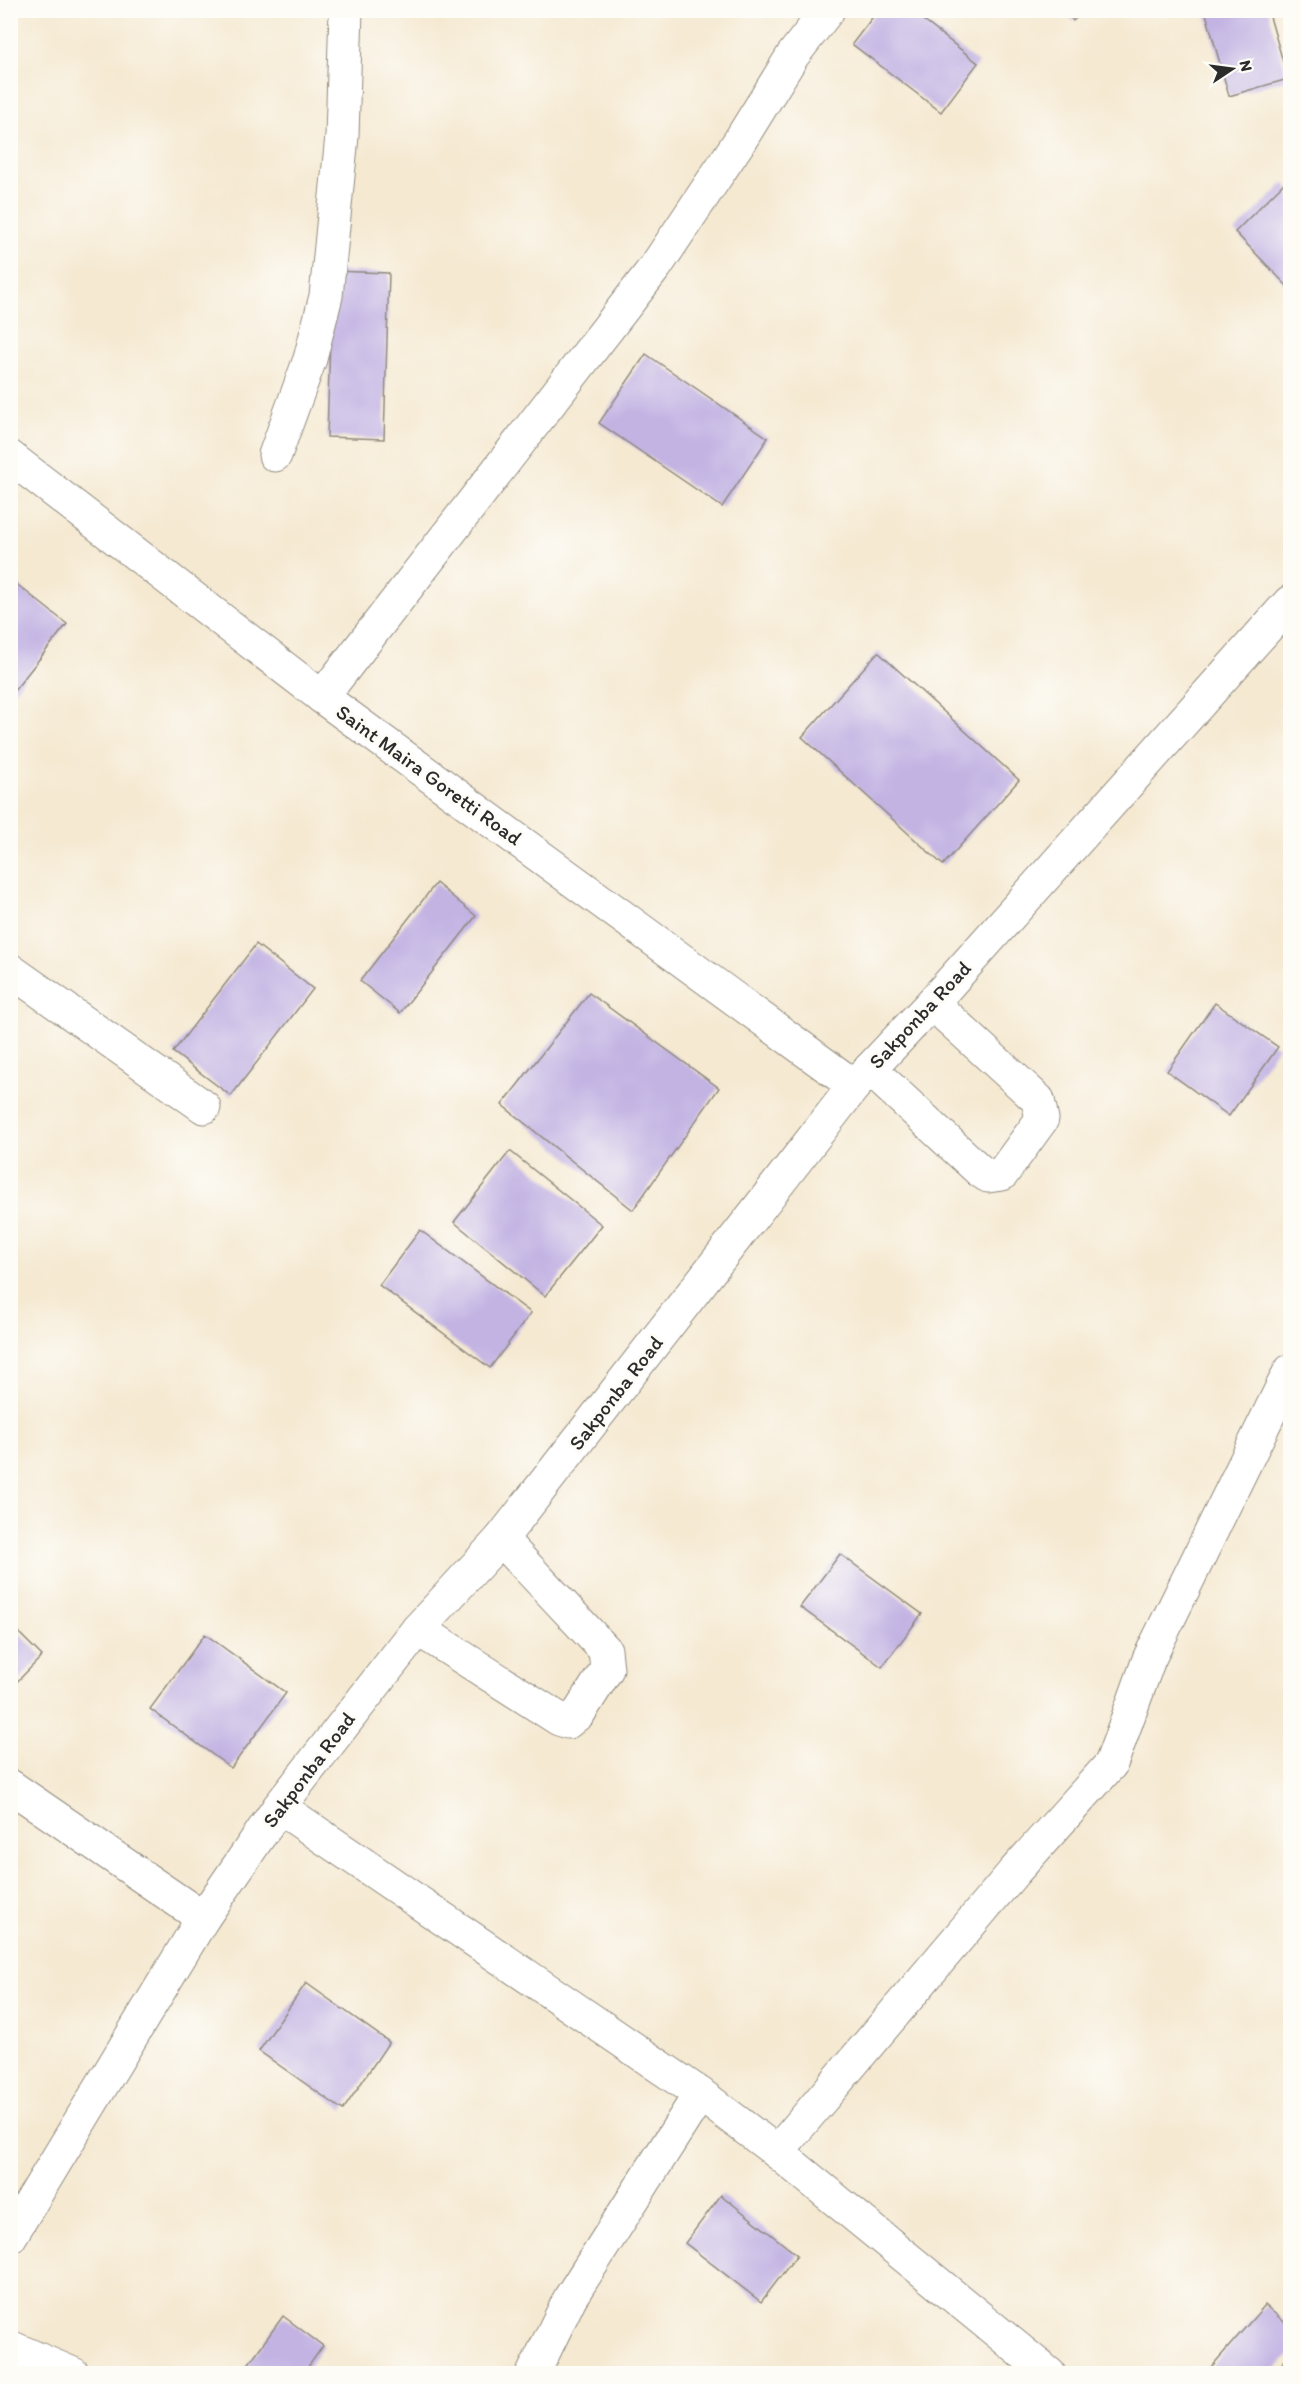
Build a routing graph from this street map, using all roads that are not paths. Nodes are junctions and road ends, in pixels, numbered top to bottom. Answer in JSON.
{"nodes":[{"id":1,"x":346,"y":10,"type":"edge"},
{"id":2,"x":828,"y":10,"type":"edge"},
{"id":3,"x":275,"y":455,"type":"dead end"},
{"id":4,"x":10,"y":457,"type":"edge"},
{"id":5,"x":1290,"y":602,"type":"edge"},
{"id":6,"x":322,"y":697,"type":"junction"},
{"id":7,"x":10,"y":970,"type":"edge"},
{"id":8,"x":932,"y":1003,"type":"junction"},
{"id":9,"x":862,"y":1077,"type":"junction"},
{"id":10,"x":204,"y":1107,"type":"dead end"},
{"id":11,"x":1290,"y":1371,"type":"edge"},
{"id":12,"x":501,"y":1539,"type":"junction"},
{"id":13,"x":418,"y":1629,"type":"junction"},
{"id":14,"x":10,"y":1786,"type":"edge"},
{"id":15,"x":279,"y":1807,"type":"junction"},
{"id":16,"x":203,"y":1918,"type":"junction"},
{"id":17,"x":700,"y":2094,"type":"junction"},
{"id":18,"x":777,"y":2152,"type":"junction"},
{"id":19,"x":10,"y":2237,"type":"edge"},
{"id":20,"x":10,"y":2347,"type":"edge"},
{"id":21,"x":73,"y":2373,"type":"edge"},
{"id":22,"x":533,"y":2373,"type":"edge"},
{"id":23,"x":1049,"y":2373,"type":"edge"}],
"edges":[{"from":1,"to":3,"type":"street"},
{"from":2,"to":6,"type":"street"},
{"from":4,"to":6,"type":"street","name":"Saint Maira Goretti Road"},
{"from":5,"to":8,"type":"street","name":"Sakponba Road"},
{"from":6,"to":9,"type":"street","name":"Saint Maira Goretti Road"},
{"from":7,"to":10,"type":"street"},
{"from":8,"to":9,"type":"street","name":"Sakponba Road"},
{"from":8,"to":9,"type":"street","name":"Saint Maira Goretti Road"},
{"from":9,"to":12,"type":"street","name":"Sakponba Road"},
{"from":11,"to":18,"type":"street"},
{"from":12,"to":13,"type":"street","name":"Sakponba Road"},
{"from":12,"to":13,"type":"street"},
{"from":13,"to":15,"type":"street","name":"Sakponba Road"},
{"from":14,"to":16,"type":"street"},
{"from":15,"to":16,"type":"street","name":"Sakponba Road"},
{"from":15,"to":17,"type":"street"},
{"from":16,"to":19,"type":"street","name":"Sakponba Road"},
{"from":17,"to":18,"type":"street"},
{"from":17,"to":22,"type":"street"},
{"from":18,"to":23,"type":"street"},
{"from":20,"to":21,"type":"street"}]}
